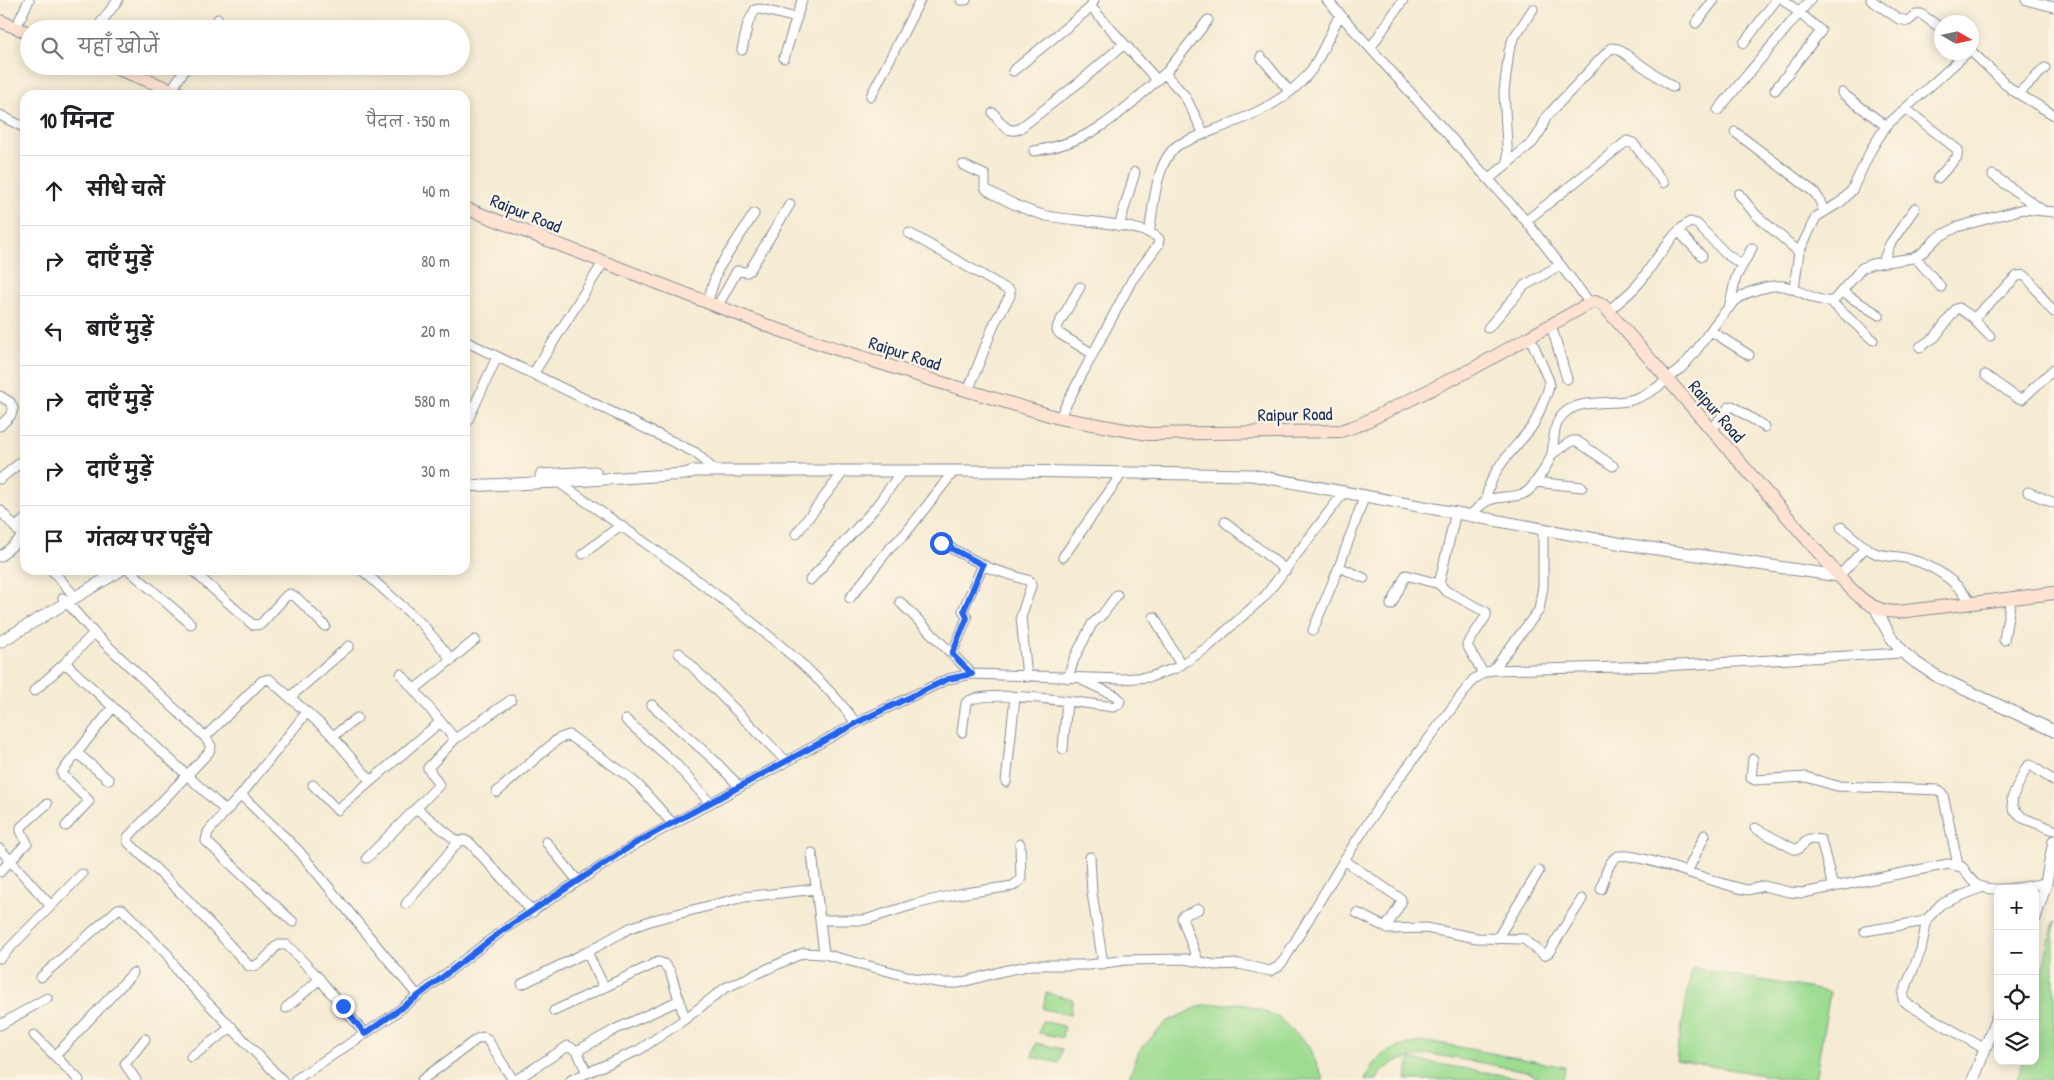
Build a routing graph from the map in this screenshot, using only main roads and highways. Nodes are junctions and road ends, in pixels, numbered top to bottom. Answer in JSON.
{"nodes":[{"id":1,"x":0,"y":21,"type":"edge"},
{"id":2,"x":20,"y":29,"type":"edge"},
{"id":3,"x":133,"y":75,"type":"edge"},
{"id":4,"x":172,"y":90,"type":"edge"},
{"id":5,"x":470,"y":210,"type":"edge"},
{"id":6,"x":2054,"y":593,"type":"edge"}],
"edges":[{"from":1,"to":2,"type":"main road"},
{"from":3,"to":4,"type":"main road"},
{"from":5,"to":6,"type":"main road","name":"Raipur Road"}]}
